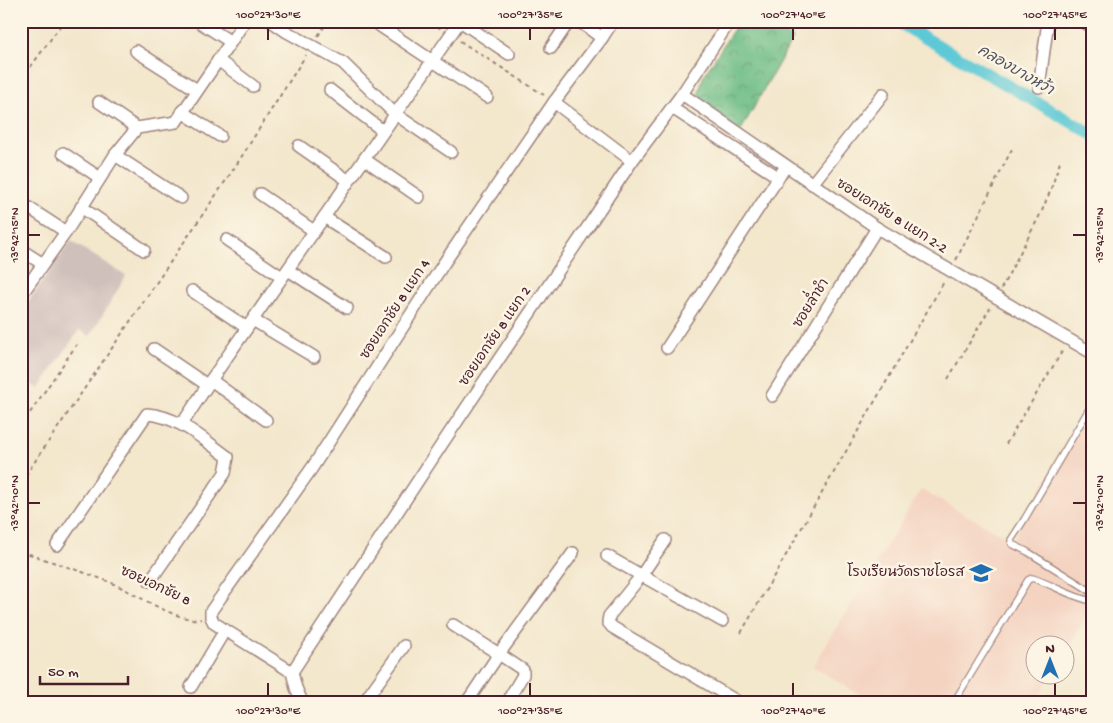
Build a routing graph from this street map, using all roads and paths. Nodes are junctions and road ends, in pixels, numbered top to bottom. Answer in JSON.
{"nodes":[{"id":1,"x":64,"y":21,"type":"edge"},
{"id":2,"x":198,"y":21,"type":"edge"},
{"id":3,"x":245,"y":21,"type":"edge"},
{"id":4,"x":271,"y":21,"type":"edge"},
{"id":5,"x":328,"y":21,"type":"edge"},
{"id":6,"x":431,"y":21,"type":"edge"},
{"id":7,"x":460,"y":21,"type":"edge"},
{"id":8,"x":570,"y":21,"type":"edge"},
{"id":9,"x":578,"y":21,"type":"edge"},
{"id":10,"x":613,"y":21,"type":"edge"},
{"id":11,"x":730,"y":21,"type":"edge"},
{"id":12,"x":1048,"y":21,"type":"edge"},
{"id":13,"x":1080,"y":21,"type":"edge"},
{"id":14,"x":380,"y":26,"type":"dead end"},
{"id":15,"x":1092,"y":26,"type":"edge"},
{"id":16,"x":450,"y":35,"type":"junction"},
{"id":17,"x":602,"y":38,"type":"junction"},
{"id":18,"x":231,"y":42,"type":"junction"},
{"id":19,"x":312,"y":45,"type":"junction"},
{"id":20,"x":551,"y":48,"type":"dead end"},
{"id":21,"x":136,"y":51,"type":"dead end"},
{"id":22,"x":508,"y":54,"type":"dead end"},
{"id":23,"x":218,"y":60,"type":"junction"},
{"id":24,"x":432,"y":61,"type":"junction"},
{"id":25,"x":21,"y":80,"type":"edge"},
{"id":26,"x":254,"y":86,"type":"dead end"},
{"id":27,"x":1039,"y":87,"type":"dead end"},
{"id":28,"x":197,"y":90,"type":"junction"},
{"id":29,"x":330,"y":90,"type":"dead end"},
{"id":30,"x":682,"y":94,"type":"junction"},
{"id":31,"x":884,"y":94,"type":"dead end"},
{"id":32,"x":487,"y":97,"type":"dead end"},
{"id":33,"x":99,"y":102,"type":"dead end"},
{"id":34,"x":554,"y":102,"type":"junction"},
{"id":35,"x":672,"y":108,"type":"junction"},
{"id":36,"x":182,"y":112,"type":"junction"},
{"id":37,"x":395,"y":114,"type":"junction"},
{"id":38,"x":137,"y":128,"type":"junction"},
{"id":39,"x":383,"y":131,"type":"junction"},
{"id":40,"x":220,"y":136,"type":"dead end"},
{"id":41,"x":299,"y":146,"type":"dead end"},
{"id":42,"x":1012,"y":148,"type":"dead end"},
{"id":43,"x":451,"y":152,"type":"dead end"},
{"id":44,"x":63,"y":153,"type":"dead end"},
{"id":45,"x":115,"y":155,"type":"junction"},
{"id":46,"x":364,"y":159,"type":"junction"},
{"id":47,"x":632,"y":161,"type":"junction"},
{"id":48,"x":1060,"y":162,"type":"dead end"},
{"id":49,"x":786,"y":166,"type":"junction"},
{"id":50,"x":778,"y":177,"type":"junction"},
{"id":51,"x":100,"y":178,"type":"junction"},
{"id":52,"x":349,"y":181,"type":"junction"},
{"id":53,"x":812,"y":184,"type":"junction"},
{"id":54,"x":260,"y":194,"type":"dead end"},
{"id":55,"x":419,"y":197,"type":"dead end"},
{"id":56,"x":181,"y":198,"type":"dead end"},
{"id":57,"x":26,"y":206,"type":"dead end"},
{"id":58,"x":82,"y":207,"type":"junction"},
{"id":59,"x":324,"y":217,"type":"junction"},
{"id":60,"x":877,"y":228,"type":"junction"},
{"id":61,"x":314,"y":231,"type":"junction"},
{"id":62,"x":66,"y":232,"type":"junction"},
{"id":63,"x":227,"y":240,"type":"dead end"},
{"id":64,"x":21,"y":250,"type":"edge"},
{"id":65,"x":144,"y":250,"type":"dead end"},
{"id":66,"x":386,"y":257,"type":"dead end"},
{"id":67,"x":44,"y":264,"type":"junction"},
{"id":68,"x":951,"y":271,"type":"junction"},
{"id":69,"x":285,"y":274,"type":"junction"},
{"id":70,"x":192,"y":292,"type":"dead end"},
{"id":71,"x":21,"y":296,"type":"edge"},
{"id":72,"x":996,"y":298,"type":"junction"},
{"id":73,"x":347,"y":308,"type":"dead end"},
{"id":74,"x":250,"y":324,"type":"junction"},
{"id":75,"x":1069,"y":340,"type":"junction"},
{"id":76,"x":77,"y":344,"type":"dead end"},
{"id":77,"x":667,"y":348,"type":"dead end"},
{"id":78,"x":154,"y":349,"type":"dead end"},
{"id":79,"x":1092,"y":353,"type":"edge"},
{"id":80,"x":314,"y":357,"type":"dead end"},
{"id":81,"x":948,"y":378,"type":"dead end"},
{"id":82,"x":209,"y":382,"type":"junction"},
{"id":83,"x":772,"y":396,"type":"dead end"},
{"id":84,"x":1092,"y":404,"type":"edge"},
{"id":85,"x":266,"y":420,"type":"dead end"},
{"id":86,"x":182,"y":424,"type":"junction"},
{"id":87,"x":21,"y":426,"type":"edge"},
{"id":88,"x":1006,"y":444,"type":"dead end"},
{"id":89,"x":21,"y":482,"type":"edge"},
{"id":90,"x":665,"y":540,"type":"dead end"},
{"id":91,"x":57,"y":545,"type":"dead end"},
{"id":92,"x":21,"y":551,"type":"edge"},
{"id":93,"x":573,"y":553,"type":"dead end"},
{"id":94,"x":608,"y":556,"type":"dead end"},
{"id":95,"x":641,"y":576,"type":"junction"},
{"id":96,"x":150,"y":580,"type":"dead end"},
{"id":97,"x":1092,"y":592,"type":"edge"},
{"id":98,"x":1092,"y":601,"type":"edge"},
{"id":99,"x":211,"y":617,"type":"junction"},
{"id":100,"x":722,"y":621,"type":"dead end"},
{"id":101,"x":453,"y":625,"type":"dead end"},
{"id":102,"x":224,"y":630,"type":"junction"},
{"id":103,"x":741,"y":633,"type":"dead end"},
{"id":104,"x":404,"y":646,"type":"dead end"},
{"id":105,"x":499,"y":654,"type":"junction"},
{"id":106,"x":292,"y":672,"type":"junction"},
{"id":107,"x":191,"y":687,"type":"dead end"},
{"id":108,"x":302,"y":702,"type":"edge"},
{"id":109,"x":364,"y":702,"type":"edge"},
{"id":110,"x":468,"y":702,"type":"edge"},
{"id":111,"x":518,"y":702,"type":"edge"},
{"id":112,"x":738,"y":702,"type":"edge"},
{"id":113,"x":954,"y":702,"type":"edge"}],
"edges":[{"from":1,"to":25,"type":"path"},
{"from":2,"to":18,"type":"street"},
{"from":3,"to":18,"type":"street"},
{"from":4,"to":19,"type":"street"},
{"from":5,"to":19,"type":"path"},
{"from":6,"to":16,"type":"path"},
{"from":7,"to":16,"type":"street"},
{"from":7,"to":22,"type":"street"},
{"from":8,"to":20,"type":"street"},
{"from":9,"to":17,"type":"street"},
{"from":10,"to":17,"type":"street","name":"ซอยเอกชัย 8 แยก 4"},
{"from":11,"to":30,"type":"street","name":"ซอยเอกชัย 8 แยก 2"},
{"from":12,"to":27,"type":"street"},
{"from":13,"to":15,"type":"street"},
{"from":14,"to":24,"type":"street"},
{"from":16,"to":24,"type":"street"},
{"from":16,"to":34,"type":"path"},
{"from":17,"to":34,"type":"street","name":"ซอยเอกชัย 8 แยก 4"},
{"from":18,"to":23,"type":"street"},
{"from":19,"to":37,"type":"street"},
{"from":19,"to":89,"type":"path"},
{"from":21,"to":28,"type":"street"},
{"from":23,"to":26,"type":"street"},
{"from":23,"to":28,"type":"street"},
{"from":24,"to":32,"type":"street"},
{"from":24,"to":37,"type":"street"},
{"from":28,"to":36,"type":"street"},
{"from":29,"to":39,"type":"street"},
{"from":30,"to":35,"type":"street","name":"ซอยเอกชัย 8 แยก 2"},
{"from":30,"to":49,"type":"street","name":"ซอยเอกชัย 8 แยก 2-2"},
{"from":31,"to":53,"type":"street"},
{"from":33,"to":38,"type":"street"},
{"from":34,"to":47,"type":"street"},
{"from":34,"to":99,"type":"street","name":"ซอยเอกชัย 8 แยก 4"},
{"from":35,"to":47,"type":"street","name":"ซอยเอกชัย 8 แยก 2"},
{"from":35,"to":50,"type":"street"},
{"from":36,"to":38,"type":"street"},
{"from":36,"to":40,"type":"street"},
{"from":37,"to":39,"type":"street"},
{"from":37,"to":43,"type":"street"},
{"from":38,"to":45,"type":"street"},
{"from":39,"to":46,"type":"street"},
{"from":41,"to":52,"type":"street"},
{"from":42,"to":68,"type":"path"},
{"from":44,"to":51,"type":"street"},
{"from":45,"to":51,"type":"street"},
{"from":45,"to":56,"type":"street"},
{"from":46,"to":52,"type":"street"},
{"from":46,"to":55,"type":"street"},
{"from":47,"to":106,"type":"street","name":"ซอยเอกชัย 8 แยก 2"},
{"from":48,"to":72,"type":"path"},
{"from":49,"to":50,"type":"street"},
{"from":49,"to":53,"type":"street","name":"ซอยเอกชัย 8 แยก 2-2"},
{"from":50,"to":77,"type":"street"},
{"from":51,"to":58,"type":"street"},
{"from":52,"to":59,"type":"street"},
{"from":53,"to":60,"type":"street","name":"ซอยเอกชัย 8 แยก 2-2"},
{"from":54,"to":61,"type":"street"},
{"from":57,"to":62,"type":"street"},
{"from":58,"to":62,"type":"street"},
{"from":58,"to":65,"type":"street"},
{"from":59,"to":61,"type":"street"},
{"from":59,"to":66,"type":"street"},
{"from":60,"to":68,"type":"street","name":"ซอยเอกชัย 8 แยก 2-2"},
{"from":60,"to":83,"type":"street","name":"ซอยล่ำชำ"},
{"from":61,"to":69,"type":"street"},
{"from":62,"to":67,"type":"street"},
{"from":63,"to":69,"type":"street"},
{"from":64,"to":67,"type":"street"},
{"from":67,"to":71,"type":"street"},
{"from":68,"to":72,"type":"street","name":"ซอยเอกชัย 8 แยก 2-2"},
{"from":68,"to":103,"type":"path"},
{"from":69,"to":73,"type":"street"},
{"from":69,"to":74,"type":"street"},
{"from":70,"to":74,"type":"street"},
{"from":72,"to":75,"type":"street","name":"ซอยเอกชัย 8 แยก 2-2"},
{"from":72,"to":81,"type":"path"},
{"from":74,"to":80,"type":"street"},
{"from":74,"to":82,"type":"street"},
{"from":75,"to":79,"type":"street","name":"ซอยเอกชัย 8 แยก 2-2"},
{"from":75,"to":88,"type":"path"},
{"from":76,"to":87,"type":"path"},
{"from":78,"to":82,"type":"street"},
{"from":82,"to":85,"type":"street"},
{"from":82,"to":86,"type":"street"},
{"from":84,"to":97,"type":"lane"},
{"from":86,"to":91,"type":"street"},
{"from":86,"to":96,"type":"street"},
{"from":90,"to":95,"type":"street"},
{"from":92,"to":99,"type":"path","name":"ซอยเอกชัย 8"},
{"from":93,"to":105,"type":"street"},
{"from":94,"to":95,"type":"street"},
{"from":95,"to":100,"type":"street"},
{"from":95,"to":112,"type":"street"},
{"from":98,"to":113,"type":"lane"},
{"from":99,"to":102,"type":"street"},
{"from":101,"to":105,"type":"street"},
{"from":102,"to":106,"type":"street"},
{"from":102,"to":107,"type":"street"},
{"from":104,"to":109,"type":"street"},
{"from":105,"to":110,"type":"street"},
{"from":105,"to":111,"type":"street"},
{"from":106,"to":108,"type":"street"}]}
